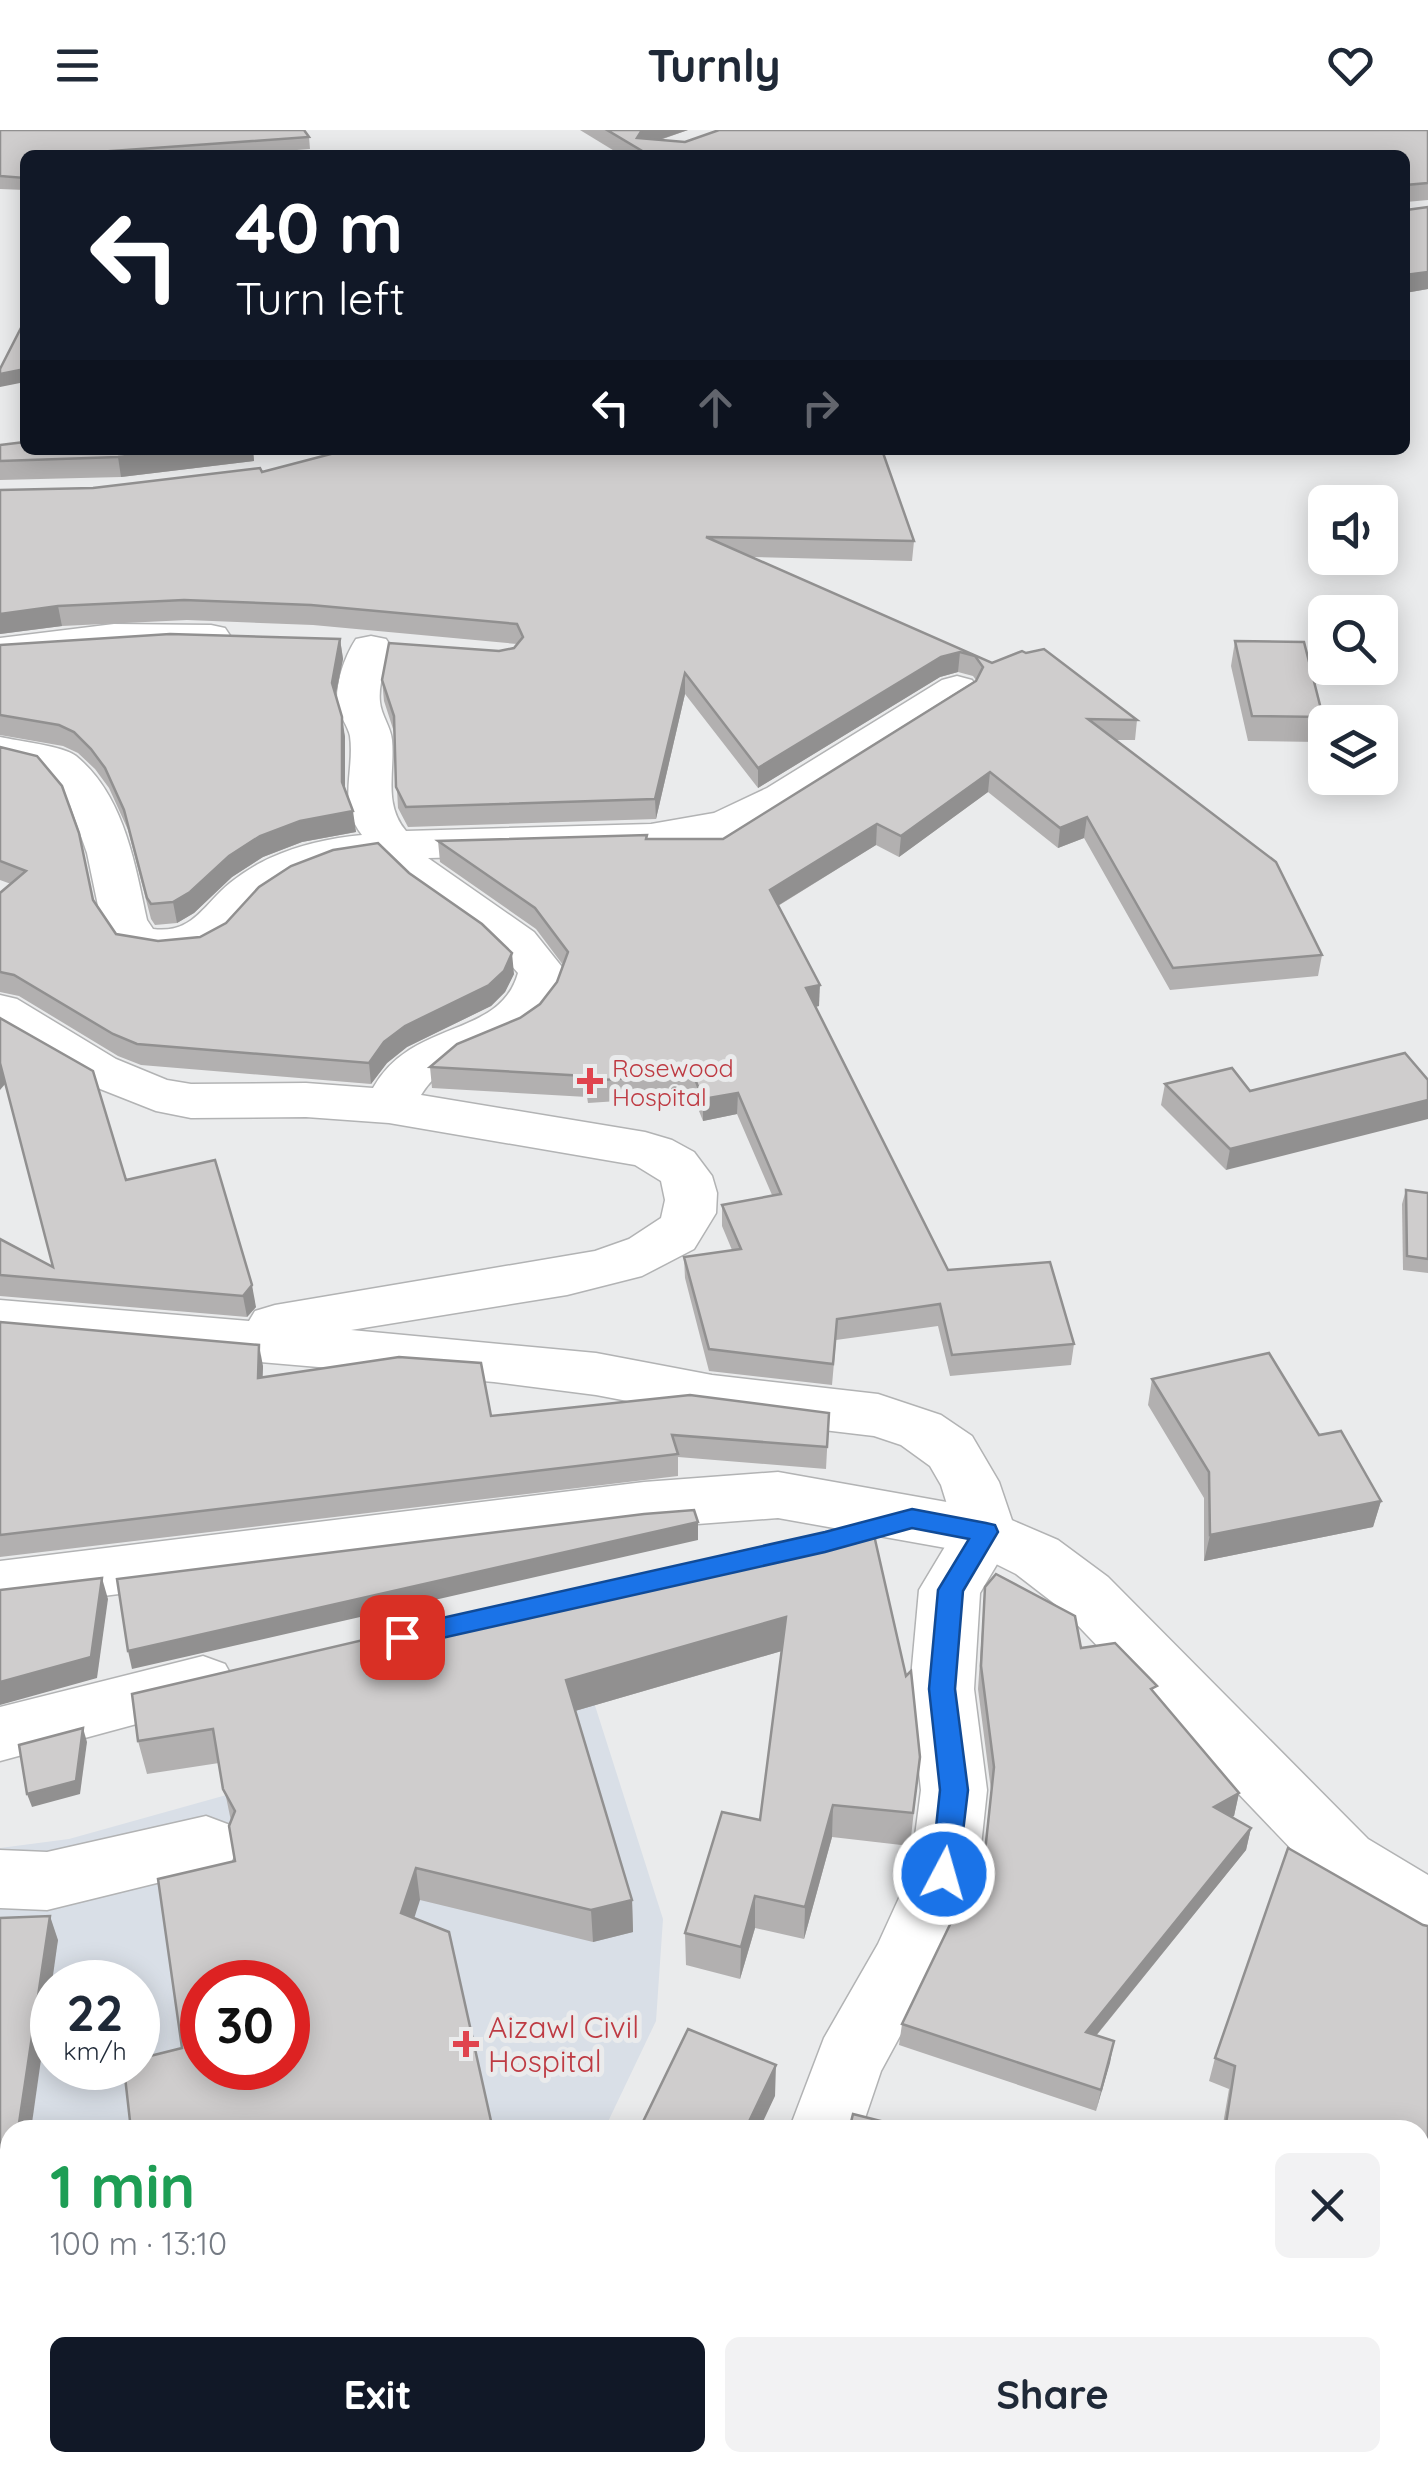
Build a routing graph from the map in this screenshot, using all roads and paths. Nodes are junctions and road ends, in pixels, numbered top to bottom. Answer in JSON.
{"nodes":[{"id":1,"x":258,"y":640,"type":"edge"},
{"id":2,"x":371,"y":647,"type":"dead end"},
{"id":3,"x":1,"y":649,"type":"edge"},
{"id":4,"x":956,"y":689,"type":"edge"},
{"id":5,"x":0,"y":750,"type":"edge"},
{"id":6,"x":394,"y":845,"type":"junction"},
{"id":7,"x":0,"y":1010,"type":"edge"},
{"id":8,"x":389,"y":1106,"type":"junction"},
{"id":9,"x":0,"y":1320,"type":"edge"},
{"id":10,"x":218,"y":1336,"type":"junction"},
{"id":11,"x":912,"y":1518,"type":"junction"},
{"id":12,"x":986,"y":1532,"type":"junction"},
{"id":13,"x":787,"y":1551,"type":"edge"},
{"id":14,"x":0,"y":1585,"type":"edge"},
{"id":15,"x":249,"y":1672,"type":"edge"},
{"id":16,"x":0,"y":1734,"type":"edge"},
{"id":17,"x":206,"y":1845,"type":"dead end"},
{"id":18,"x":0,"y":1880,"type":"edge"},
{"id":19,"x":1428,"y":1910,"type":"edge"},
{"id":20,"x":829,"y":2120,"type":"edge"}],
"edges":[{"from":1,"to":3,"type":"street"},
{"from":2,"to":6,"type":"street"},
{"from":4,"to":6,"type":"street"},
{"from":5,"to":6,"type":"street"},
{"from":6,"to":8,"type":"street"},
{"from":7,"to":8,"type":"street"},
{"from":8,"to":10,"type":"street"},
{"from":9,"to":10,"type":"street"},
{"from":10,"to":12,"type":"street"},
{"from":11,"to":12,"type":"street"},
{"from":11,"to":13,"type":"street"},
{"from":11,"to":14,"type":"street"},
{"from":12,"to":19,"type":"street"},
{"from":12,"to":20,"type":"street"},
{"from":15,"to":16,"type":"street"},
{"from":17,"to":18,"type":"street"}]}
